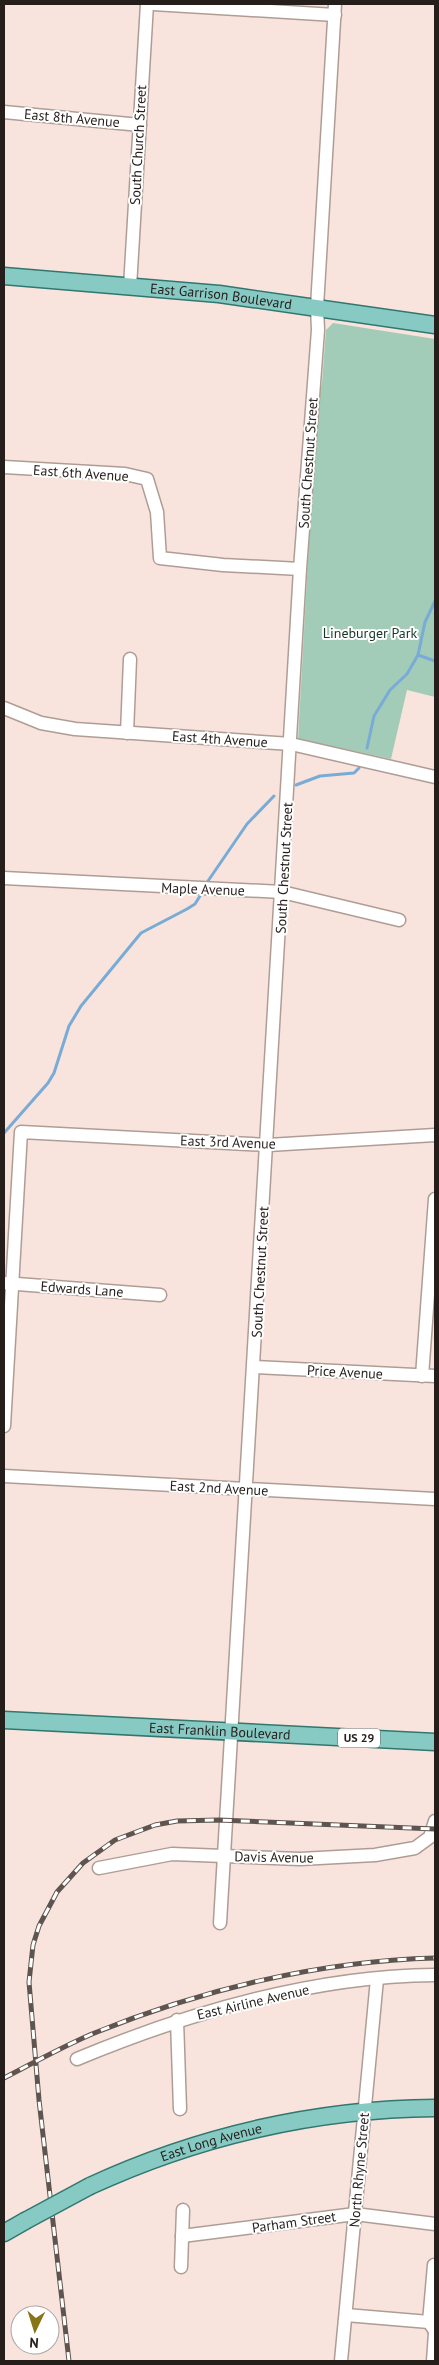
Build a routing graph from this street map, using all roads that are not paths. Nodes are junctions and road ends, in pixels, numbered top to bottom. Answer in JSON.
{"nodes":[{"id":1,"x":147,"y":4,"type":"edge"},
{"id":2,"x":153,"y":4,"type":"edge"},
{"id":3,"x":335,"y":10,"type":"edge"},
{"id":4,"x":4,"y":112,"type":"edge"},
{"id":5,"x":140,"y":124,"type":"junction"},
{"id":6,"x":4,"y":276,"type":"edge"},
{"id":7,"x":130,"y":287,"type":"junction"},
{"id":8,"x":317,"y":307,"type":"junction"},
{"id":9,"x":435,"y":326,"type":"edge"},
{"id":10,"x":4,"y":467,"type":"edge"},
{"id":11,"x":300,"y":570,"type":"junction"},
{"id":12,"x":130,"y":659,"type":"dead end"},
{"id":13,"x":4,"y":708,"type":"edge"},
{"id":14,"x":127,"y":733,"type":"junction"},
{"id":15,"x":291,"y":744,"type":"junction"},
{"id":16,"x":435,"y":777,"type":"edge"},
{"id":17,"x":4,"y":878,"type":"edge"},
{"id":18,"x":282,"y":892,"type":"junction"},
{"id":19,"x":400,"y":920,"type":"dead end"},
{"id":20,"x":435,"y":1135,"type":"edge"},
{"id":21,"x":268,"y":1145,"type":"junction"},
{"id":22,"x":435,"y":1199,"type":"edge"},
{"id":23,"x":8,"y":1283,"type":"edge"},
{"id":24,"x":160,"y":1295,"type":"dead end"},
{"id":25,"x":255,"y":1368,"type":"junction"},
{"id":26,"x":422,"y":1376,"type":"junction"},
{"id":27,"x":435,"y":1376,"type":"edge"},
{"id":28,"x":4,"y":1426,"type":"edge"},
{"id":29,"x":4,"y":1476,"type":"edge"},
{"id":30,"x":246,"y":1489,"type":"junction"},
{"id":31,"x":435,"y":1499,"type":"edge"},
{"id":32,"x":4,"y":1720,"type":"edge"},
{"id":33,"x":230,"y":1732,"type":"junction"},
{"id":34,"x":435,"y":1742,"type":"edge"},
{"id":35,"x":435,"y":1821,"type":"edge"},
{"id":36,"x":223,"y":1856,"type":"junction"},
{"id":37,"x":99,"y":1868,"type":"dead end"},
{"id":38,"x":220,"y":1923,"type":"dead end"},
{"id":39,"x":435,"y":1975,"type":"edge"},
{"id":40,"x":377,"y":1979,"type":"junction"},
{"id":41,"x":177,"y":2020,"type":"junction"},
{"id":42,"x":77,"y":2059,"type":"dead end"},
{"id":43,"x":435,"y":2108,"type":"edge"},
{"id":44,"x":180,"y":2109,"type":"dead end"},
{"id":45,"x":364,"y":2111,"type":"junction"},
{"id":46,"x":182,"y":2210,"type":"dead end"},
{"id":47,"x":355,"y":2214,"type":"junction"},
{"id":48,"x":435,"y":2224,"type":"edge"},
{"id":49,"x":4,"y":2233,"type":"edge"},
{"id":50,"x":182,"y":2236,"type":"junction"},
{"id":51,"x":434,"y":2265,"type":"dead end"},
{"id":52,"x":181,"y":2267,"type":"dead end"},
{"id":53,"x":346,"y":2315,"type":"junction"},
{"id":54,"x":433,"y":2329,"type":"edge"},
{"id":55,"x":341,"y":2361,"type":"edge"},
{"id":56,"x":433,"y":2361,"type":"edge"}],
"edges":[{"from":1,"to":5,"type":"street","name":"South Church Street"},
{"from":2,"to":3,"type":"street"},
{"from":3,"to":8,"type":"street","name":"South Chestnut Street"},
{"from":4,"to":5,"type":"street","name":"East 8th Avenue"},
{"from":5,"to":7,"type":"street","name":"South Church Street"},
{"from":6,"to":7,"type":"main road","name":"East Garrison Boulevard"},
{"from":7,"to":8,"type":"main road","name":"East Garrison Boulevard"},
{"from":8,"to":9,"type":"main road","name":"East Garrison Boulevard"},
{"from":8,"to":11,"type":"street","name":"South Chestnut Street"},
{"from":10,"to":11,"type":"street","name":"East 6th Avenue"},
{"from":11,"to":15,"type":"street","name":"South Chestnut Street"},
{"from":12,"to":14,"type":"street"},
{"from":13,"to":14,"type":"street","name":"East 4th Avenue"},
{"from":14,"to":15,"type":"street","name":"East 4th Avenue"},
{"from":15,"to":16,"type":"street","name":"East 4th Avenue"},
{"from":15,"to":18,"type":"street","name":"South Chestnut Street"},
{"from":17,"to":18,"type":"street","name":"Maple Avenue"},
{"from":18,"to":19,"type":"street","name":"Maple Avenue"},
{"from":18,"to":21,"type":"street","name":"South Chestnut Street"},
{"from":20,"to":21,"type":"street","name":"East 3rd Avenue"},
{"from":21,"to":23,"type":"street","name":"East 3rd Avenue"},
{"from":21,"to":25,"type":"street","name":"South Chestnut Street"},
{"from":22,"to":26,"type":"street"},
{"from":23,"to":24,"type":"street","name":"Edwards Lane"},
{"from":23,"to":28,"type":"street"},
{"from":25,"to":26,"type":"street","name":"Price Avenue"},
{"from":25,"to":30,"type":"street","name":"South Chestnut Street"},
{"from":26,"to":27,"type":"street","name":"Price Avenue"},
{"from":29,"to":30,"type":"street","name":"East 2nd Avenue"},
{"from":30,"to":31,"type":"street","name":"East 2nd Avenue"},
{"from":30,"to":33,"type":"street","name":"South Chestnut Street"},
{"from":32,"to":33,"type":"main road","name":"East Franklin Boulevard","number":"US 29"},
{"from":33,"to":34,"type":"main road","name":"East Franklin Boulevard","number":"US 29"},
{"from":33,"to":36,"type":"street","name":"South Chestnut Street"},
{"from":35,"to":36,"type":"street","name":"Davis Avenue"},
{"from":36,"to":37,"type":"street","name":"Davis Avenue"},
{"from":36,"to":38,"type":"street","name":"South Chestnut Street"},
{"from":39,"to":40,"type":"street","name":"East Airline Avenue"},
{"from":40,"to":41,"type":"street","name":"East Airline Avenue"},
{"from":40,"to":45,"type":"street","name":"North Rhyne Street"},
{"from":41,"to":42,"type":"street","name":"East Airline Avenue"},
{"from":41,"to":44,"type":"street"},
{"from":43,"to":45,"type":"main road","name":"East Long Avenue"},
{"from":45,"to":47,"type":"street","name":"North Rhyne Street"},
{"from":45,"to":49,"type":"main road","name":"East Long Avenue","bridge":true},
{"from":46,"to":50,"type":"street"},
{"from":47,"to":48,"type":"street","name":"Parham Street"},
{"from":47,"to":50,"type":"street","name":"Parham Street"},
{"from":47,"to":53,"type":"street","name":"North Rhyne Street"},
{"from":50,"to":52,"type":"street"},
{"from":51,"to":54,"type":"street"},
{"from":53,"to":54,"type":"street"},
{"from":53,"to":55,"type":"street","name":"North Rhyne Street"},
{"from":54,"to":56,"type":"street"}]}
